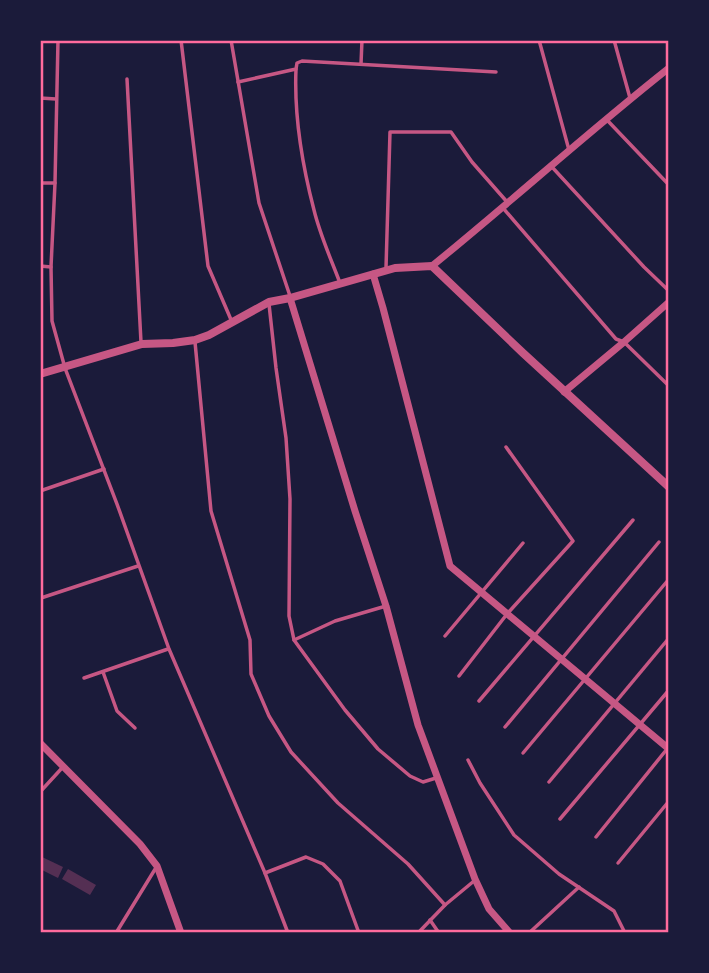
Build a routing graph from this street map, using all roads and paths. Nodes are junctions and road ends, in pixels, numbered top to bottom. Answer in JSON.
{"nodes":[{"id":1,"x":58,"y":40,"type":"edge"},
{"id":2,"x":181,"y":40,"type":"edge"},
{"id":3,"x":231,"y":40,"type":"edge"},
{"id":4,"x":362,"y":40,"type":"edge"},
{"id":5,"x":539,"y":40,"type":"edge"},
{"id":6,"x":614,"y":40,"type":"edge"},
{"id":7,"x":361,"y":64,"type":"junction"},
{"id":8,"x":669,"y":68,"type":"edge"},
{"id":9,"x":296,"y":69,"type":"junction"},
{"id":10,"x":496,"y":72,"type":"dead end"},
{"id":11,"x":127,"y":79,"type":"dead end"},
{"id":12,"x":238,"y":82,"type":"junction"},
{"id":13,"x":40,"y":98,"type":"edge"},
{"id":14,"x":630,"y":98,"type":"junction"},
{"id":15,"x":56,"y":99,"type":"junction"},
{"id":16,"x":607,"y":120,"type":"junction"},
{"id":17,"x":569,"y":151,"type":"junction"},
{"id":18,"x":550,"y":166,"type":"junction"},
{"id":19,"x":40,"y":183,"type":"edge"},
{"id":20,"x":55,"y":183,"type":"junction"},
{"id":21,"x":669,"y":185,"type":"edge"},
{"id":22,"x":505,"y":206,"type":"junction"},
{"id":23,"x":40,"y":266,"type":"edge"},
{"id":24,"x":432,"y":266,"type":"junction"},
{"id":25,"x":51,"y":267,"type":"junction"},
{"id":26,"x":386,"y":271,"type":"junction"},
{"id":27,"x":373,"y":274,"type":"junction"},
{"id":28,"x":340,"y":283,"type":"junction"},
{"id":29,"x":669,"y":291,"type":"edge"},
{"id":30,"x":290,"y":298,"type":"junction"},
{"id":31,"x":269,"y":302,"type":"junction"},
{"id":32,"x":669,"y":302,"type":"edge"},
{"id":33,"x":232,"y":322,"type":"junction"},
{"id":34,"x":195,"y":340,"type":"junction"},
{"id":35,"x":624,"y":342,"type":"junction"},
{"id":36,"x":142,"y":344,"type":"junction"},
{"id":37,"x":65,"y":366,"type":"junction"},
{"id":38,"x":40,"y":374,"type":"edge"},
{"id":39,"x":669,"y":386,"type":"edge"},
{"id":40,"x":564,"y":392,"type":"junction"},
{"id":41,"x":506,"y":447,"type":"dead end"},
{"id":42,"x":104,"y":469,"type":"junction"},
{"id":43,"x":669,"y":487,"type":"edge"},
{"id":44,"x":40,"y":492,"type":"edge"},
{"id":45,"x":633,"y":520,"type":"dead end"},
{"id":46,"x":523,"y":542,"type":"dead end"},
{"id":47,"x":659,"y":542,"type":"dead end"},
{"id":48,"x":138,"y":566,"type":"junction"},
{"id":49,"x":669,"y":579,"type":"edge"},
{"id":50,"x":481,"y":592,"type":"junction"},
{"id":51,"x":41,"y":598,"type":"edge"},
{"id":52,"x":386,"y":606,"type":"junction"},
{"id":53,"x":506,"y":614,"type":"junction"},
{"id":54,"x":444,"y":636,"type":"dead end"},
{"id":55,"x":534,"y":636,"type":"junction"},
{"id":56,"x":669,"y":638,"type":"edge"},
{"id":57,"x":294,"y":640,"type":"junction"},
{"id":58,"x":169,"y":649,"type":"junction"},
{"id":59,"x":561,"y":659,"type":"junction"},
{"id":60,"x":103,"y":672,"type":"junction"},
{"id":61,"x":459,"y":676,"type":"dead end"},
{"id":62,"x":84,"y":678,"type":"dead end"},
{"id":63,"x":585,"y":679,"type":"junction"},
{"id":64,"x":669,"y":690,"type":"edge"},
{"id":65,"x":479,"y":701,"type":"dead end"},
{"id":66,"x":615,"y":704,"type":"junction"},
{"id":67,"x":639,"y":725,"type":"junction"},
{"id":68,"x":505,"y":727,"type":"dead end"},
{"id":69,"x":135,"y":728,"type":"dead end"},
{"id":70,"x":40,"y":743,"type":"edge"},
{"id":71,"x":668,"y":749,"type":"edge"},
{"id":72,"x":523,"y":753,"type":"dead end"},
{"id":73,"x":468,"y":760,"type":"dead end"},
{"id":74,"x":64,"y":766,"type":"junction"},
{"id":75,"x":439,"y":778,"type":"junction"},
{"id":76,"x":549,"y":782,"type":"dead end"},
{"id":77,"x":40,"y":792,"type":"edge"},
{"id":78,"x":669,"y":801,"type":"edge"},
{"id":79,"x":560,"y":820,"type":"dead end"},
{"id":80,"x":596,"y":837,"type":"dead end"},
{"id":81,"x":618,"y":863,"type":"dead end"},
{"id":82,"x":157,"y":866,"type":"junction"},
{"id":83,"x":265,"y":873,"type":"junction"},
{"id":84,"x":475,"y":879,"type":"junction"},
{"id":85,"x":579,"y":887,"type":"junction"},
{"id":86,"x":445,"y":905,"type":"junction"},
{"id":87,"x":429,"y":920,"type":"junction"},
{"id":88,"x":116,"y":933,"type":"edge"},
{"id":89,"x":181,"y":933,"type":"edge"},
{"id":90,"x":288,"y":933,"type":"edge"},
{"id":91,"x":359,"y":933,"type":"edge"},
{"id":92,"x":418,"y":933,"type":"edge"},
{"id":93,"x":439,"y":933,"type":"edge"},
{"id":94,"x":510,"y":933,"type":"edge"},
{"id":95,"x":529,"y":933,"type":"edge"},
{"id":96,"x":625,"y":933,"type":"edge"}],
"edges":[{"from":1,"to":15,"type":"lane"},
{"from":2,"to":33,"type":"lane"},
{"from":3,"to":12,"type":"lane"},
{"from":4,"to":7,"type":"lane"},
{"from":5,"to":17,"type":"lane"},
{"from":6,"to":14,"type":"lane"},
{"from":7,"to":9,"type":"lane"},
{"from":7,"to":10,"type":"lane"},
{"from":8,"to":14,"type":"street"},
{"from":9,"to":12,"type":"lane"},
{"from":9,"to":28,"type":"lane"},
{"from":11,"to":36,"type":"lane"},
{"from":12,"to":30,"type":"lane"},
{"from":13,"to":15,"type":"lane"},
{"from":14,"to":16,"type":"street"},
{"from":15,"to":20,"type":"lane"},
{"from":16,"to":17,"type":"street"},
{"from":16,"to":21,"type":"lane"},
{"from":17,"to":18,"type":"street"},
{"from":18,"to":22,"type":"street"},
{"from":18,"to":29,"type":"lane"},
{"from":19,"to":20,"type":"lane"},
{"from":20,"to":25,"type":"lane"},
{"from":22,"to":24,"type":"street"},
{"from":22,"to":26,"type":"lane"},
{"from":22,"to":35,"type":"lane"},
{"from":23,"to":25,"type":"lane"},
{"from":24,"to":26,"type":"street"},
{"from":24,"to":40,"type":"street"},
{"from":25,"to":37,"type":"lane"},
{"from":26,"to":27,"type":"street"},
{"from":27,"to":28,"type":"street"},
{"from":27,"to":50,"type":"street"},
{"from":28,"to":30,"type":"street"},
{"from":30,"to":31,"type":"street"},
{"from":30,"to":52,"type":"street"},
{"from":31,"to":33,"type":"street"},
{"from":31,"to":57,"type":"lane"},
{"from":32,"to":35,"type":"street"},
{"from":33,"to":34,"type":"street"},
{"from":34,"to":36,"type":"street"},
{"from":34,"to":86,"type":"lane"},
{"from":35,"to":39,"type":"lane"},
{"from":35,"to":40,"type":"street"},
{"from":36,"to":37,"type":"street"},
{"from":37,"to":38,"type":"street"},
{"from":37,"to":42,"type":"lane"},
{"from":40,"to":43,"type":"street"},
{"from":41,"to":53,"type":"lane"},
{"from":42,"to":44,"type":"lane"},
{"from":42,"to":48,"type":"lane"},
{"from":45,"to":55,"type":"lane"},
{"from":46,"to":50,"type":"lane"},
{"from":47,"to":59,"type":"lane"},
{"from":48,"to":51,"type":"lane"},
{"from":48,"to":58,"type":"lane"},
{"from":49,"to":63,"type":"lane"},
{"from":50,"to":53,"type":"street"},
{"from":50,"to":54,"type":"lane"},
{"from":52,"to":57,"type":"lane"},
{"from":52,"to":75,"type":"street"},
{"from":53,"to":55,"type":"street"},
{"from":53,"to":61,"type":"lane"},
{"from":55,"to":59,"type":"street"},
{"from":55,"to":65,"type":"lane"},
{"from":56,"to":66,"type":"lane"},
{"from":57,"to":75,"type":"lane"},
{"from":58,"to":60,"type":"lane"},
{"from":58,"to":83,"type":"lane"},
{"from":59,"to":63,"type":"street"},
{"from":59,"to":68,"type":"lane"},
{"from":60,"to":62,"type":"lane"},
{"from":60,"to":69,"type":"lane"},
{"from":63,"to":66,"type":"street"},
{"from":63,"to":72,"type":"lane"},
{"from":64,"to":67,"type":"lane"},
{"from":66,"to":67,"type":"street"},
{"from":66,"to":76,"type":"lane"},
{"from":67,"to":71,"type":"street"},
{"from":67,"to":79,"type":"lane"},
{"from":70,"to":74,"type":"street"},
{"from":71,"to":80,"type":"lane"},
{"from":73,"to":85,"type":"lane"},
{"from":74,"to":77,"type":"lane"},
{"from":74,"to":82,"type":"street"},
{"from":75,"to":84,"type":"street"},
{"from":78,"to":81,"type":"lane"},
{"from":82,"to":88,"type":"lane"},
{"from":82,"to":89,"type":"street"},
{"from":83,"to":90,"type":"lane"},
{"from":83,"to":91,"type":"lane"},
{"from":84,"to":86,"type":"lane"},
{"from":84,"to":94,"type":"street"},
{"from":85,"to":95,"type":"lane"},
{"from":85,"to":96,"type":"lane"},
{"from":86,"to":87,"type":"lane"},
{"from":87,"to":92,"type":"lane"},
{"from":87,"to":93,"type":"lane"}]}
